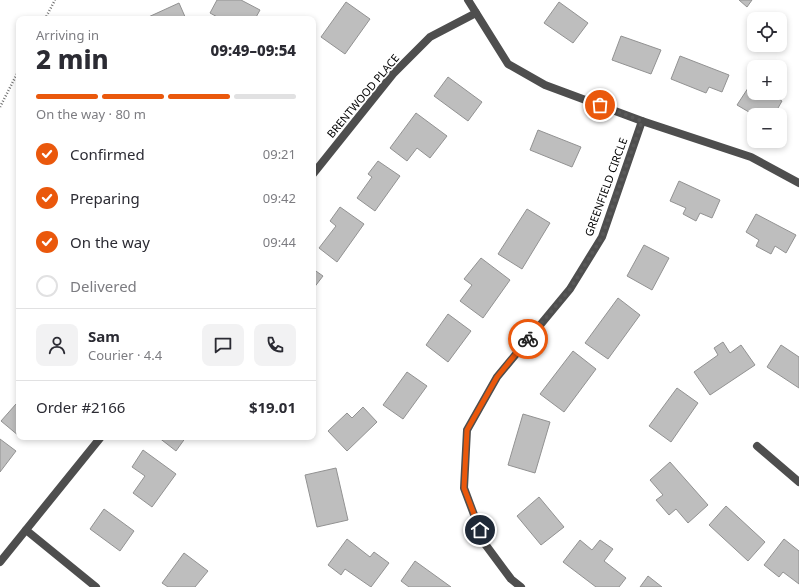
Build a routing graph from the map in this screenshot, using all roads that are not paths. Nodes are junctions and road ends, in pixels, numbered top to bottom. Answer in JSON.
{"nodes":[{"id":1,"x":468,"y":0,"type":"edge"},
{"id":2,"x":476,"y":13,"type":"junction"},
{"id":3,"x":642,"y":121,"type":"junction"},
{"id":4,"x":316,"y":170,"type":"edge"},
{"id":5,"x":799,"y":183,"type":"edge"},
{"id":6,"x":99,"y":440,"type":"edge"},
{"id":7,"x":757,"y":446,"type":"dead end"},
{"id":8,"x":799,"y":482,"type":"edge"},
{"id":9,"x":26,"y":530,"type":"junction"},
{"id":10,"x":0,"y":562,"type":"edge"},
{"id":11,"x":96,"y":587,"type":"edge"},
{"id":12,"x":521,"y":587,"type":"edge"}],
"edges":[{"from":1,"to":2,"type":"street"},
{"from":2,"to":3,"type":"street"},
{"from":2,"to":4,"type":"street","name":"BRENTWOOD PLACE"},
{"from":3,"to":5,"type":"street"},
{"from":3,"to":12,"type":"street","name":"GREENFIELD CIRCLE"},
{"from":6,"to":9,"type":"street"},
{"from":7,"to":8,"type":"street"},
{"from":9,"to":10,"type":"street"},
{"from":9,"to":11,"type":"street"}]}
